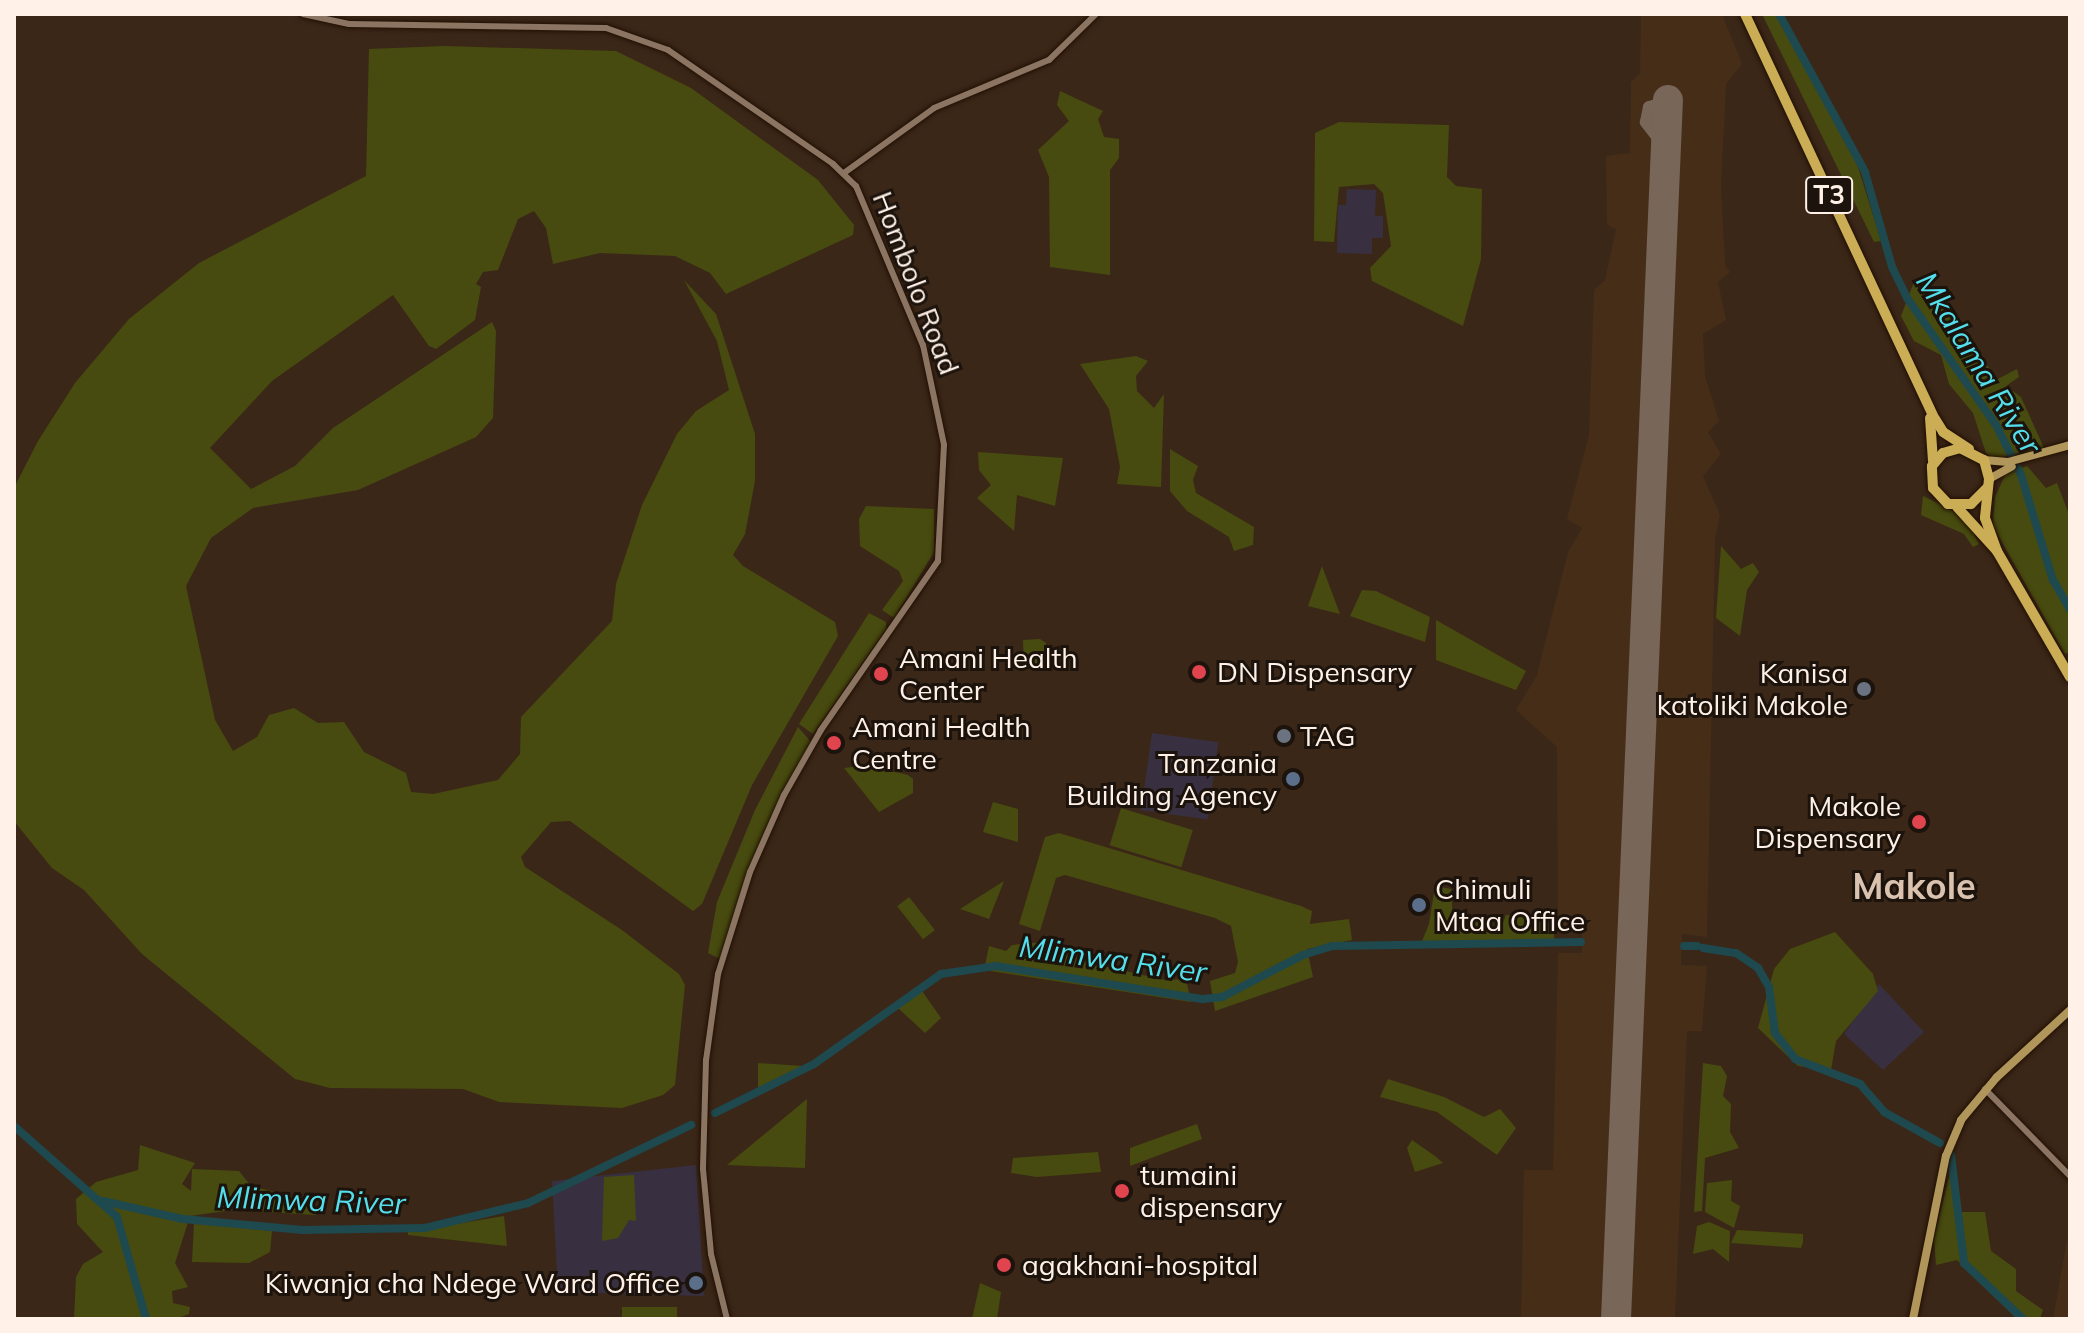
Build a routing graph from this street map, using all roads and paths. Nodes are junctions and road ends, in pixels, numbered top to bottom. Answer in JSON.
{"nodes":[{"id":1,"x":303,"y":14,"type":"edge"},
{"id":2,"x":1096,"y":14,"type":"edge"},
{"id":3,"x":1745,"y":14,"type":"edge"},
{"id":4,"x":844,"y":173,"type":"junction"},
{"id":5,"x":1914,"y":375,"type":"junction"},
{"id":6,"x":2070,"y":447,"type":"edge"},
{"id":7,"x":1969,"y":449,"type":"junction"},
{"id":8,"x":1984,"y":460,"type":"junction"},
{"id":9,"x":2009,"y":464,"type":"junction"},
{"id":10,"x":1932,"y":466,"type":"junction"},
{"id":11,"x":1988,"y":483,"type":"junction"},
{"id":12,"x":1955,"y":506,"type":"junction"},
{"id":13,"x":1997,"y":551,"type":"junction"},
{"id":14,"x":2070,"y":677,"type":"edge"},
{"id":15,"x":2070,"y":1010,"type":"edge"},
{"id":16,"x":1985,"y":1089,"type":"junction"},
{"id":17,"x":2070,"y":1176,"type":"edge"},
{"id":18,"x":727,"y":1319,"type":"edge"},
{"id":19,"x":1913,"y":1319,"type":"edge"}],
"edges":[{"from":1,"to":4,"type":"street","name":"Hombolo Road"},
{"from":2,"to":4,"type":"street"},
{"from":3,"to":5,"type":"highway","number":"T3"},
{"from":4,"to":18,"type":"street","name":"Hombolo Road"},
{"from":5,"to":7,"type":"highway","number":"T3"},
{"from":5,"to":10,"type":"highway","number":"T3"},
{"from":6,"to":9,"type":"main road"},
{"from":7,"to":8,"type":"highway","number":"T3"},
{"from":7,"to":10,"type":"highway"},
{"from":8,"to":9,"type":"main road"},
{"from":8,"to":11,"type":"highway","number":"T3"},
{"from":9,"to":11,"type":"main road"},
{"from":10,"to":12,"type":"highway","number":"T3"},
{"from":11,"to":12,"type":"highway"},
{"from":11,"to":13,"type":"highway","number":"T3"},
{"from":12,"to":13,"type":"highway","number":"T3"},
{"from":13,"to":14,"type":"highway","number":"T3"},
{"from":15,"to":16,"type":"main road"},
{"from":16,"to":17,"type":"street"},
{"from":16,"to":19,"type":"main road"}]}
